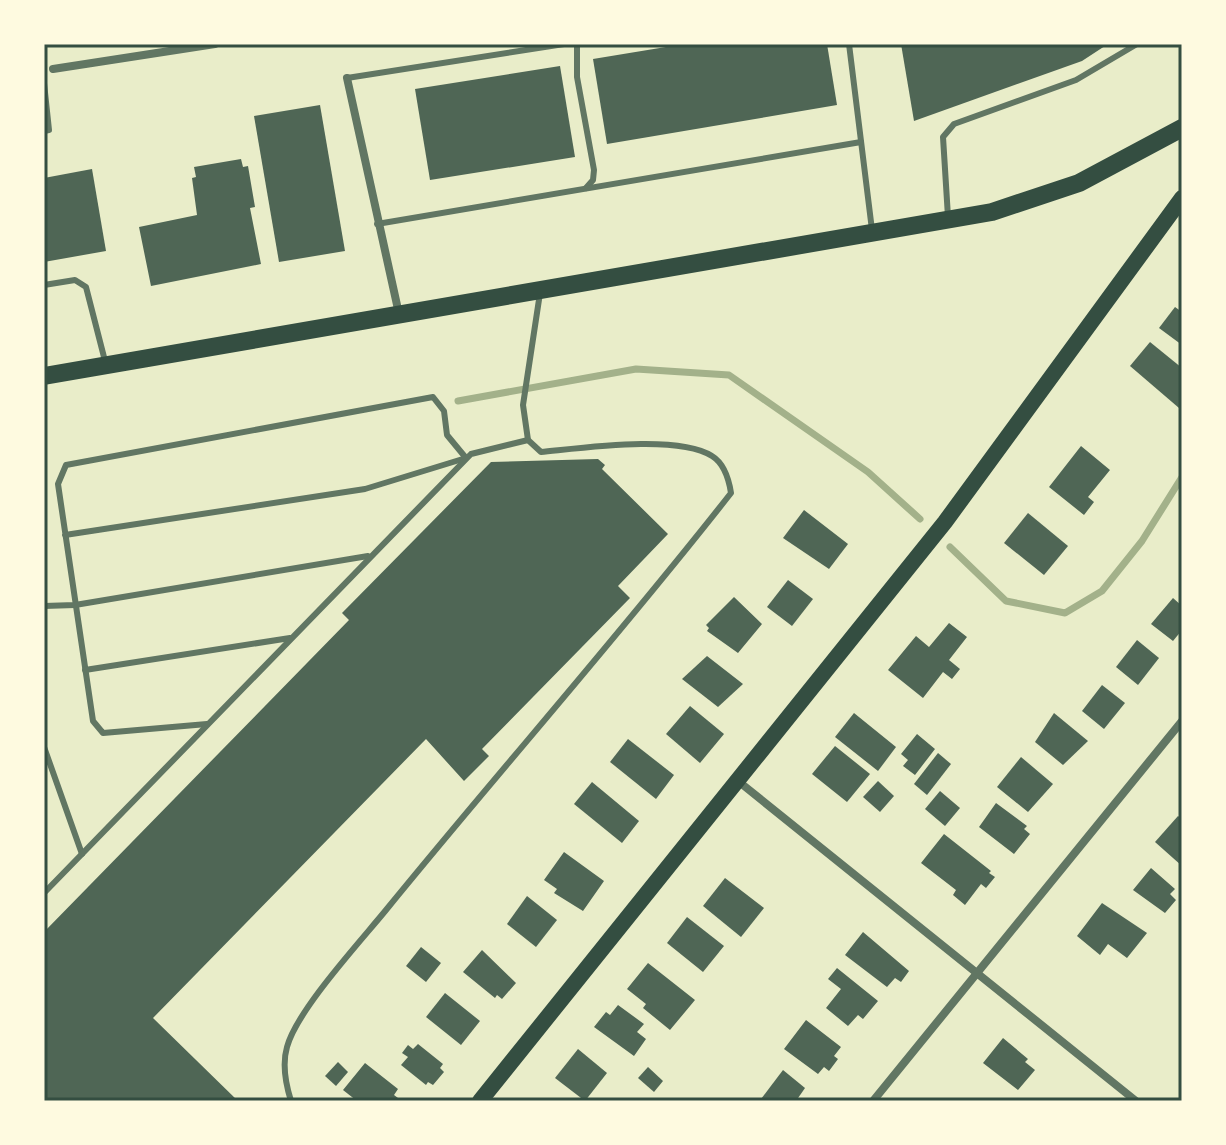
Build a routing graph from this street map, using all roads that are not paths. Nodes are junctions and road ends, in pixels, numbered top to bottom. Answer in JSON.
{"nodes":[{"id":1,"x":139,"y":44,"type":"edge"},
{"id":2,"x":215,"y":44,"type":"edge"},
{"id":3,"x":564,"y":44,"type":"edge"},
{"id":4,"x":577,"y":44,"type":"edge"},
{"id":5,"x":849,"y":44,"type":"edge"},
{"id":6,"x":1137,"y":44,"type":"edge"},
{"id":7,"x":141,"y":56,"type":"junction"},
{"id":8,"x":48,"y":69,"type":"edge"},
{"id":9,"x":347,"y":78,"type":"joint"},
{"id":10,"x":44,"y":83,"type":"edge"},
{"id":11,"x":1182,"y":128,"type":"edge"},
{"id":12,"x":44,"y":131,"type":"edge"},
{"id":13,"x":861,"y":142,"type":"junction"},
{"id":14,"x":586,"y":188,"type":"junction"},
{"id":15,"x":1182,"y":198,"type":"edge"},
{"id":16,"x":948,"y":221,"type":"junction"},
{"id":17,"x":377,"y":224,"type":"junction"},
{"id":18,"x":873,"y":234,"type":"junction"},
{"id":19,"x":44,"y":285,"type":"edge"},
{"id":20,"x":540,"y":290,"type":"junction"},
{"id":21,"x":399,"y":314,"type":"junction"},
{"id":22,"x":106,"y":365,"type":"junction"},
{"id":23,"x":44,"y":376,"type":"edge"},
{"id":24,"x":528,"y":440,"type":"junction"},
{"id":25,"x":466,"y":458,"type":"junction"},
{"id":26,"x":65,"y":535,"type":"junction"},
{"id":27,"x":369,"y":556,"type":"junction"},
{"id":28,"x":75,"y":605,"type":"junction"},
{"id":29,"x":44,"y":606,"type":"edge"},
{"id":30,"x":290,"y":638,"type":"junction"},
{"id":31,"x":85,"y":670,"type":"junction"},
{"id":32,"x":1182,"y":721,"type":"edge"},
{"id":33,"x":207,"y":724,"type":"junction"},
{"id":34,"x":44,"y":747,"type":"edge"},
{"id":35,"x":738,"y":781,"type":"junction"},
{"id":36,"x":82,"y":854,"type":"junction"},
{"id":37,"x":44,"y":893,"type":"edge"},
{"id":38,"x":976,"y":972,"type":"junction"},
{"id":39,"x":291,"y":1101,"type":"edge"},
{"id":40,"x":480,"y":1101,"type":"edge"},
{"id":41,"x":873,"y":1101,"type":"edge"},
{"id":42,"x":1136,"y":1101,"type":"edge"}],
"edges":[{"from":1,"to":7,"type":"street"},
{"from":2,"to":7,"type":"street"},
{"from":3,"to":9,"type":"lane"},
{"from":4,"to":14,"type":"lane"},
{"from":5,"to":13,"type":"lane"},
{"from":6,"to":16,"type":"lane"},
{"from":7,"to":8,"type":"street"},
{"from":9,"to":17,"type":"street"},
{"from":10,"to":12,"type":"lane"},
{"from":11,"to":16,"type":"main road"},
{"from":13,"to":14,"type":"lane"},
{"from":13,"to":18,"type":"lane"},
{"from":14,"to":17,"type":"lane"},
{"from":15,"to":35,"type":"main road"},
{"from":16,"to":18,"type":"main road"},
{"from":17,"to":21,"type":"street"},
{"from":18,"to":20,"type":"main road"},
{"from":19,"to":22,"type":"lane"},
{"from":20,"to":21,"type":"main road"},
{"from":20,"to":24,"type":"lane"},
{"from":21,"to":22,"type":"main road"},
{"from":22,"to":23,"type":"main road"},
{"from":24,"to":25,"type":"lane"},
{"from":24,"to":39,"type":"lane"},
{"from":25,"to":26,"type":"lane"},
{"from":25,"to":26,"type":"lane"},
{"from":25,"to":27,"type":"lane"},
{"from":26,"to":28,"type":"lane"},
{"from":27,"to":28,"type":"lane"},
{"from":27,"to":30,"type":"lane"},
{"from":28,"to":29,"type":"lane"},
{"from":28,"to":31,"type":"lane"},
{"from":30,"to":31,"type":"lane"},
{"from":30,"to":33,"type":"lane"},
{"from":31,"to":33,"type":"lane"},
{"from":32,"to":38,"type":"street"},
{"from":33,"to":36,"type":"lane"},
{"from":34,"to":36,"type":"lane"},
{"from":35,"to":38,"type":"street"},
{"from":35,"to":40,"type":"main road"},
{"from":36,"to":37,"type":"lane"},
{"from":38,"to":41,"type":"street"},
{"from":38,"to":42,"type":"street"}]}
